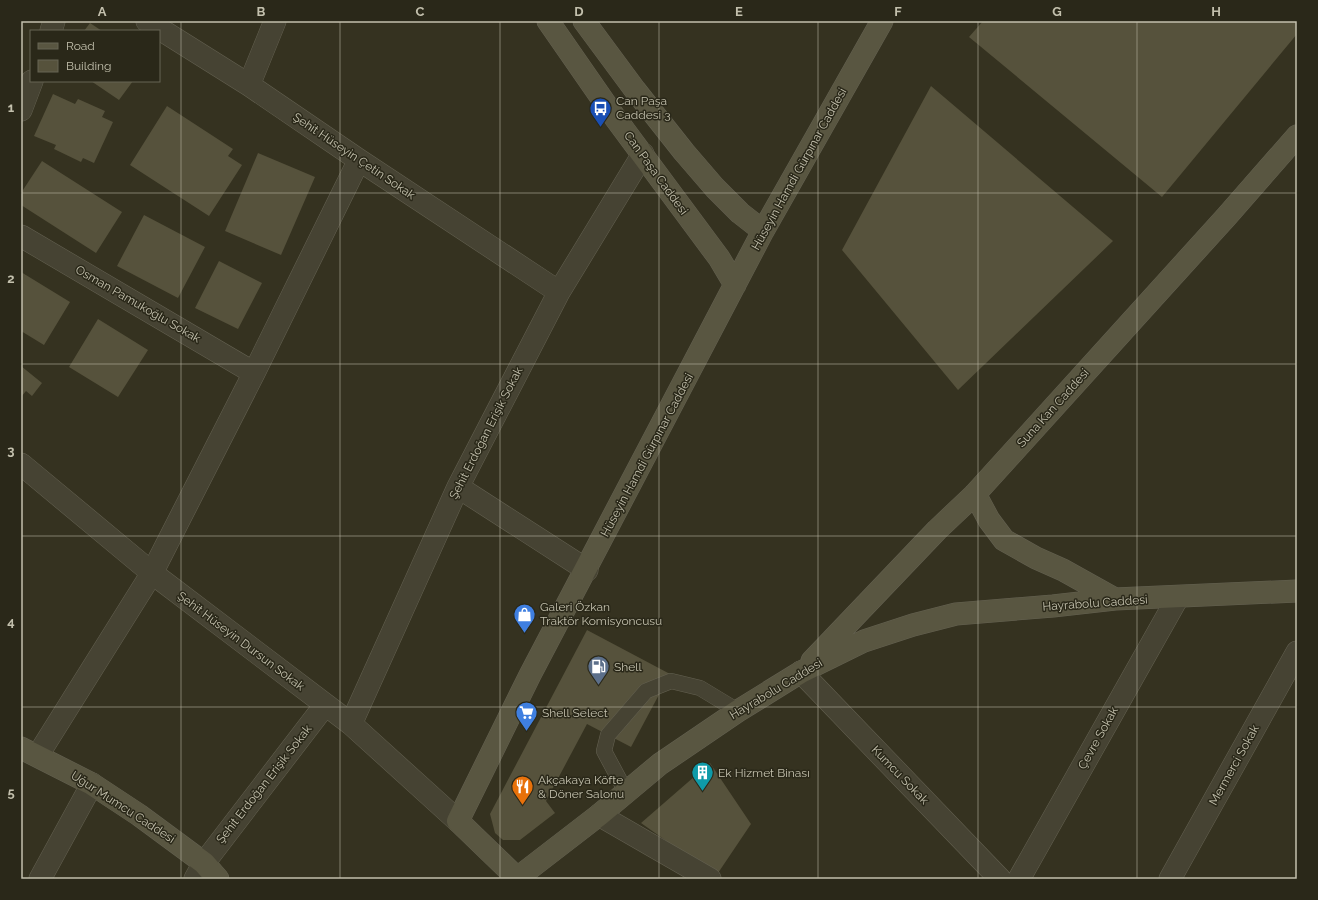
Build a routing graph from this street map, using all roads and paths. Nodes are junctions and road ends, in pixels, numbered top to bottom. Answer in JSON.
{"nodes":[{"id":1,"x":147,"y":21,"type":"edge"},
{"id":2,"x":275,"y":21,"type":"edge"},
{"id":3,"x":548,"y":21,"type":"edge"},
{"id":4,"x":584,"y":21,"type":"edge"},
{"id":5,"x":882,"y":21,"type":"edge"},
{"id":6,"x":32,"y":82,"type":"edge"},
{"id":7,"x":249,"y":85,"type":"junction"},
{"id":8,"x":21,"y":110,"type":"edge"},
{"id":9,"x":1297,"y":136,"type":"edge"},
{"id":10,"x":643,"y":154,"type":"junction"},
{"id":11,"x":359,"y":160,"type":"junction"},
{"id":12,"x":764,"y":231,"type":"junction"},
{"id":13,"x":21,"y":236,"type":"edge"},
{"id":14,"x":735,"y":285,"type":"junction"},
{"id":15,"x":559,"y":292,"type":"junction"},
{"id":16,"x":254,"y":373,"type":"junction"},
{"id":17,"x":21,"y":464,"type":"edge"},
{"id":18,"x":458,"y":487,"type":"junction"},
{"id":19,"x":975,"y":494,"type":"junction"},
{"id":20,"x":587,"y":570,"type":"junction"},
{"id":21,"x":152,"y":573,"type":"junction"},
{"id":22,"x":1297,"y":591,"type":"edge"},
{"id":23,"x":1178,"y":597,"type":"junction"},
{"id":24,"x":1115,"y":599,"type":"junction"},
{"id":25,"x":1297,"y":652,"type":"edge"},
{"id":26,"x":801,"y":672,"type":"junction"},
{"id":27,"x":325,"y":705,"type":"junction"},
{"id":28,"x":738,"y":711,"type":"junction"},
{"id":29,"x":351,"y":724,"type":"junction"},
{"id":30,"x":29,"y":751,"type":"edge"},
{"id":31,"x":92,"y":784,"type":"junction"},
{"id":32,"x":626,"y":792,"type":"junction"},
{"id":33,"x":599,"y":815,"type":"junction"},
{"id":34,"x":458,"y":820,"type":"junction"},
{"id":35,"x":199,"y":871,"type":"edge"},
{"id":36,"x":40,"y":879,"type":"edge"},
{"id":37,"x":218,"y":879,"type":"edge"},
{"id":38,"x":516,"y":879,"type":"edge"},
{"id":39,"x":710,"y":879,"type":"edge"},
{"id":40,"x":1000,"y":879,"type":"edge"},
{"id":41,"x":1019,"y":879,"type":"edge"},
{"id":42,"x":1170,"y":879,"type":"edge"}],
"edges":[{"from":1,"to":7,"type":"street","name":"Şehit Hüseyin Çetin Sokak"},
{"from":2,"to":7,"type":"street"},
{"from":3,"to":10,"type":"street","name":"Can Paşa Caddesi"},
{"from":4,"to":12,"type":"street"},
{"from":5,"to":12,"type":"street","name":"Hüseyin Hamdi Gürpınar Caddesi"},
{"from":6,"to":8,"type":"street"},
{"from":7,"to":11,"type":"street","name":"Şehit Hüseyin Çetin Sokak"},
{"from":9,"to":19,"type":"street","name":"Suna Kan Caddesi"},
{"from":10,"to":14,"type":"street","name":"Can Paşa Caddesi"},
{"from":10,"to":15,"type":"street","name":"Şehit Erdoğan Erişik Sokak"},
{"from":11,"to":15,"type":"street","name":"Şehit Hüseyin Çetin Sokak"},
{"from":11,"to":16,"type":"street"},
{"from":12,"to":14,"type":"street","name":"Hüseyin Hamdi Gürpınar Caddesi"},
{"from":13,"to":16,"type":"street","name":"Osman Pamukoğlu Sokak"},
{"from":14,"to":20,"type":"street","name":"Hüseyin Hamdi Gürpınar Caddesi"},
{"from":15,"to":18,"type":"street","name":"Şehit Erdoğan Erişik Sokak"},
{"from":16,"to":21,"type":"street"},
{"from":17,"to":21,"type":"street","name":"Şehit Hüseyin Dursun Sokak"},
{"from":18,"to":20,"type":"street"},
{"from":18,"to":29,"type":"street","name":"Şehit Erdoğan Erişik Sokak"},
{"from":19,"to":24,"type":"street"},
{"from":19,"to":26,"type":"street","name":"Suna Kan Caddesi"},
{"from":20,"to":34,"type":"street","name":"Hüseyin Hamdi Gürpınar Caddesi"},
{"from":21,"to":27,"type":"street","name":"Şehit Hüseyin Dursun Sokak"},
{"from":21,"to":30,"type":"street"},
{"from":22,"to":23,"type":"street","name":"Hayrabolu Caddesi"},
{"from":23,"to":24,"type":"street","name":"Hayrabolu Caddesi"},
{"from":23,"to":41,"type":"street","name":"Çevre Sokak"},
{"from":24,"to":26,"type":"street","name":"Hayrabolu Caddesi"},
{"from":25,"to":42,"type":"street","name":"Mermerci Sokak"},
{"from":26,"to":28,"type":"street","name":"Hayrabolu Caddesi"},
{"from":26,"to":40,"type":"street","name":"Kumcu Sokak"},
{"from":27,"to":29,"type":"street","name":"Şehit Hüseyin Dursun Sokak"},
{"from":27,"to":35,"type":"street","name":"Şehit Erdoğan Erişik Sokak"},
{"from":28,"to":32,"type":"street","name":"Hayrabolu Caddesi"},
{"from":28,"to":32,"type":"lane"},
{"from":29,"to":34,"type":"street","name":"Şehit Hüseyin Dursun Sokak"},
{"from":30,"to":31,"type":"street","name":"Uğur Mumcu Caddesi"},
{"from":31,"to":35,"type":"street","name":"Uğur Mumcu Caddesi"},
{"from":31,"to":36,"type":"street"},
{"from":32,"to":33,"type":"street","name":"Hayrabolu Caddesi"},
{"from":33,"to":38,"type":"street","name":"Hayrabolu Caddesi"},
{"from":33,"to":39,"type":"street"},
{"from":34,"to":38,"type":"street"},
{"from":35,"to":37,"type":"street","name":"Uğur Mumcu Caddesi"}]}
